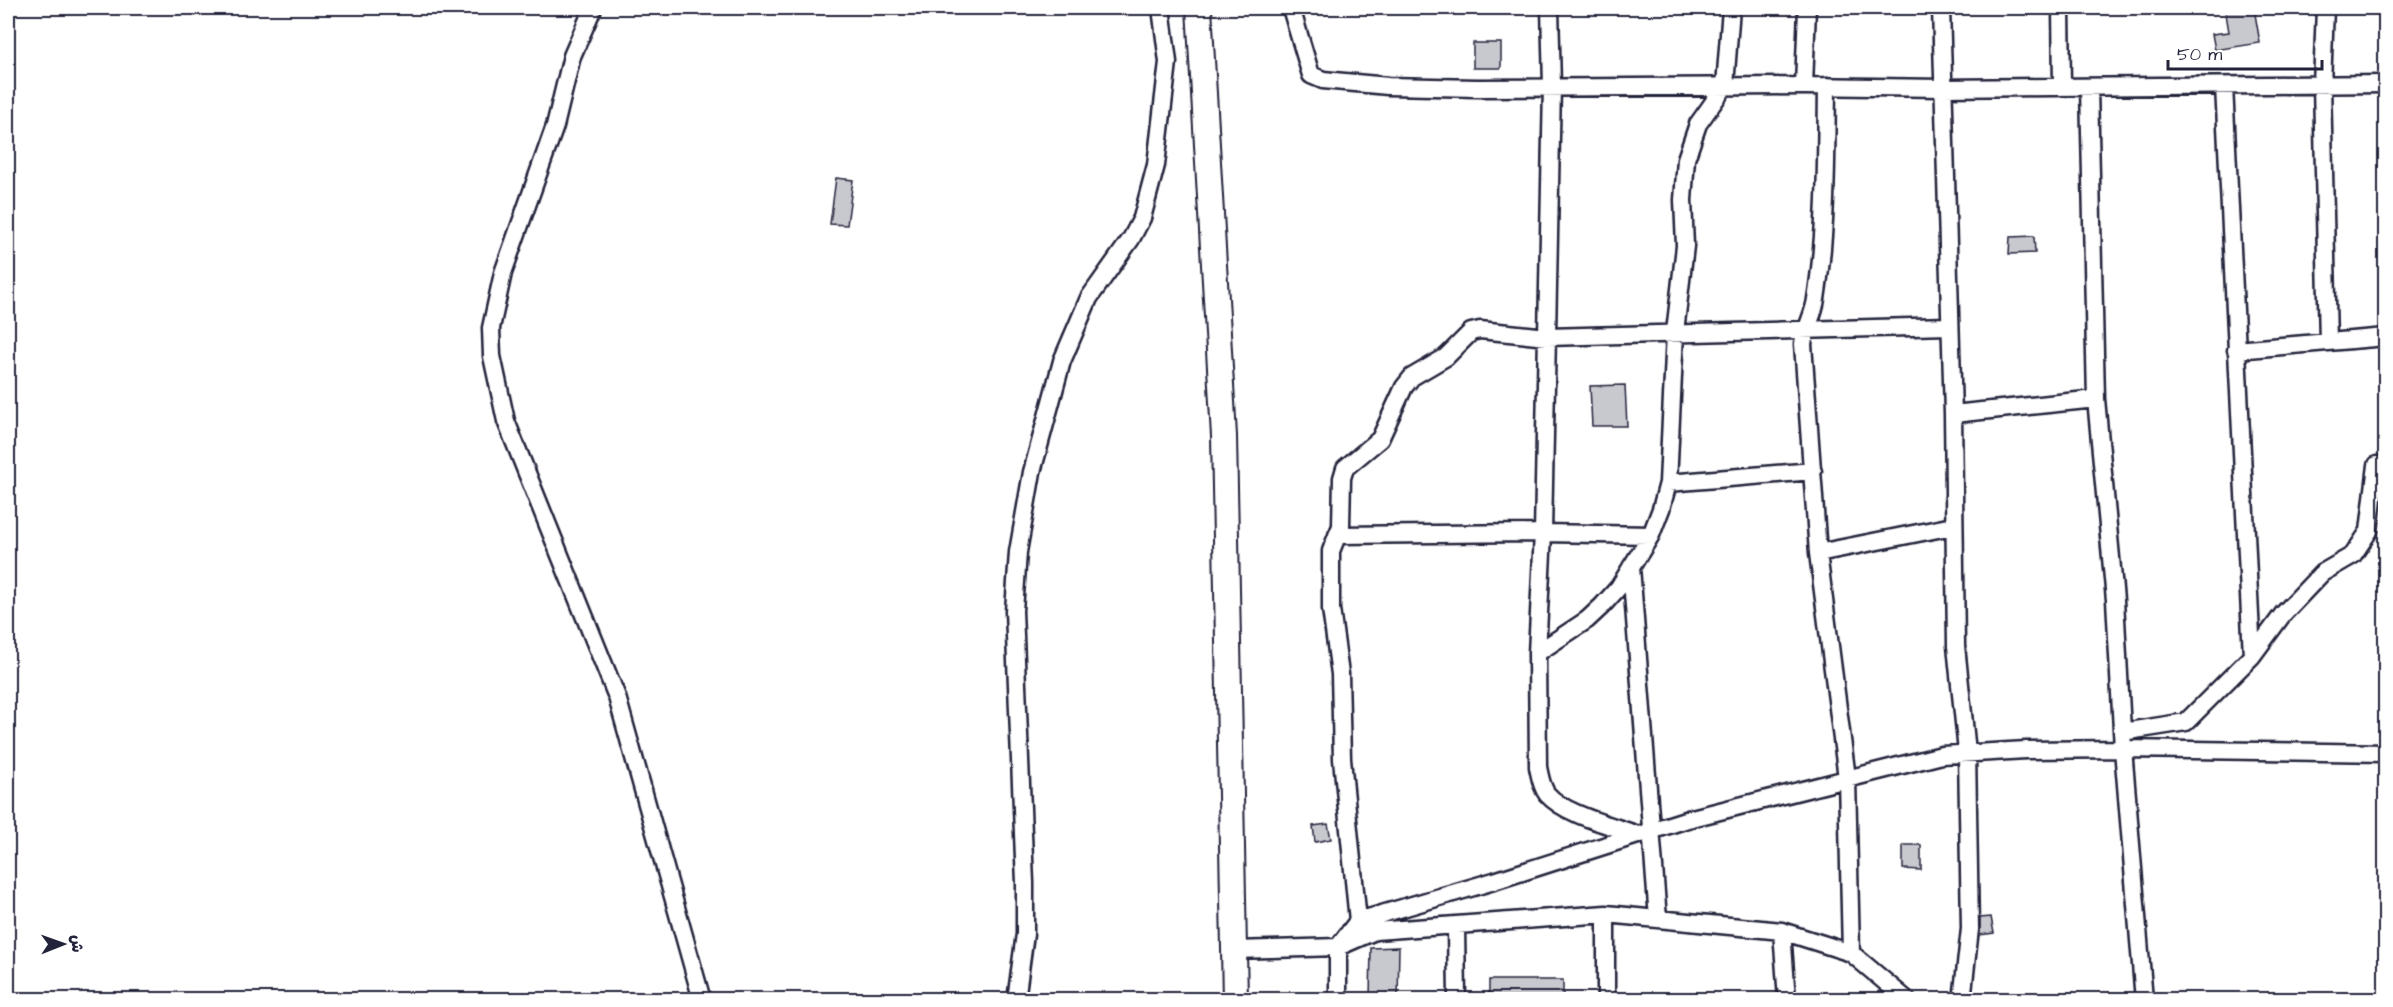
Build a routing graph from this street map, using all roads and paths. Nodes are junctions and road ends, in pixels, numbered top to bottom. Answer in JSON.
{"nodes":[{"id":1,"x":593,"y":8,"type":"edge"},
{"id":2,"x":1161,"y":8,"type":"edge"},
{"id":3,"x":1199,"y":8,"type":"edge"},
{"id":4,"x":1291,"y":8,"type":"edge"},
{"id":5,"x":1550,"y":8,"type":"edge"},
{"id":6,"x":1731,"y":8,"type":"edge"},
{"id":7,"x":1806,"y":8,"type":"edge"},
{"id":8,"x":1941,"y":8,"type":"edge"},
{"id":9,"x":2061,"y":8,"type":"edge"},
{"id":10,"x":2325,"y":8,"type":"edge"},
{"id":11,"x":2385,"y":84,"type":"edge"},
{"id":12,"x":2322,"y":85,"type":"junction"},
{"id":13,"x":1552,"y":86,"type":"junction"},
{"id":14,"x":1725,"y":86,"type":"junction"},
{"id":15,"x":1804,"y":86,"type":"junction"},
{"id":16,"x":1827,"y":86,"type":"junction"},
{"id":17,"x":2224,"y":86,"type":"junction"},
{"id":18,"x":2062,"y":87,"type":"junction"},
{"id":19,"x":2089,"y":87,"type":"junction"},
{"id":20,"x":1942,"y":88,"type":"junction"},
{"id":21,"x":1949,"y":326,"type":"junction"},
{"id":22,"x":1805,"y":331,"type":"junction"},
{"id":23,"x":1675,"y":332,"type":"junction"},
{"id":24,"x":1547,"y":337,"type":"junction"},
{"id":25,"x":2385,"y":337,"type":"edge"},
{"id":26,"x":2328,"y":342,"type":"junction"},
{"id":27,"x":2236,"y":350,"type":"junction"},
{"id":28,"x":2096,"y":399,"type":"junction"},
{"id":29,"x":1953,"y":414,"type":"junction"},
{"id":30,"x":2385,"y":464,"type":"edge"},
{"id":31,"x":1813,"y":471,"type":"junction"},
{"id":32,"x":1668,"y":483,"type":"junction"},
{"id":33,"x":1953,"y":526,"type":"junction"},
{"id":34,"x":1543,"y":533,"type":"junction"},
{"id":35,"x":1337,"y":535,"type":"junction"},
{"id":36,"x":1651,"y":535,"type":"junction"},
{"id":37,"x":1818,"y":553,"type":"junction"},
{"id":38,"x":1630,"y":567,"type":"junction"},
{"id":39,"x":1538,"y":653,"type":"junction"},
{"id":40,"x":2252,"y":656,"type":"junction"},
{"id":41,"x":2122,"y":732,"type":"junction"},
{"id":42,"x":2123,"y":749,"type":"junction"},
{"id":43,"x":1967,"y":752,"type":"junction"},
{"id":44,"x":2385,"y":753,"type":"edge"},
{"id":45,"x":1847,"y":778,"type":"junction"},
{"id":46,"x":1645,"y":832,"type":"junction"},
{"id":47,"x":1606,"y":914,"type":"junction"},
{"id":48,"x":1658,"y":919,"type":"junction"},
{"id":49,"x":1358,"y":921,"type":"junction"},
{"id":50,"x":1455,"y":926,"type":"junction"},
{"id":51,"x":1782,"y":931,"type":"junction"},
{"id":52,"x":1338,"y":947,"type":"junction"},
{"id":53,"x":1233,"y":950,"type":"junction"},
{"id":54,"x":1851,"y":953,"type":"junction"},
{"id":55,"x":702,"y":999,"type":"edge"},
{"id":56,"x":1016,"y":999,"type":"edge"},
{"id":57,"x":1235,"y":999,"type":"edge"},
{"id":58,"x":1338,"y":999,"type":"edge"},
{"id":59,"x":1457,"y":999,"type":"edge"},
{"id":60,"x":1606,"y":999,"type":"edge"},
{"id":61,"x":1787,"y":999,"type":"edge"},
{"id":62,"x":1907,"y":999,"type":"edge"},
{"id":63,"x":1962,"y":999,"type":"edge"},
{"id":64,"x":2144,"y":999,"type":"edge"}],
"edges":[{"from":1,"to":55,"type":"street"},
{"from":2,"to":56,"type":"street"},
{"from":3,"to":53,"type":"main road"},
{"from":4,"to":13,"type":"street"},
{"from":5,"to":13,"type":"street"},
{"from":6,"to":14,"type":"street"},
{"from":7,"to":15,"type":"street"},
{"from":8,"to":20,"type":"street"},
{"from":9,"to":18,"type":"street"},
{"from":10,"to":12,"type":"street"},
{"from":11,"to":12,"type":"street"},
{"from":12,"to":17,"type":"street"},
{"from":12,"to":26,"type":"street"},
{"from":13,"to":14,"type":"street"},
{"from":13,"to":24,"type":"street"},
{"from":14,"to":15,"type":"street"},
{"from":14,"to":23,"type":"street"},
{"from":15,"to":16,"type":"street"},
{"from":16,"to":20,"type":"street"},
{"from":16,"to":22,"type":"street"},
{"from":17,"to":19,"type":"street"},
{"from":17,"to":27,"type":"street"},
{"from":18,"to":19,"type":"street"},
{"from":18,"to":20,"type":"street"},
{"from":19,"to":28,"type":"street"},
{"from":20,"to":21,"type":"street"},
{"from":21,"to":22,"type":"street"},
{"from":21,"to":29,"type":"street"},
{"from":22,"to":23,"type":"street"},
{"from":22,"to":31,"type":"street"},
{"from":23,"to":24,"type":"street"},
{"from":23,"to":32,"type":"street"},
{"from":24,"to":34,"type":"street"},
{"from":24,"to":35,"type":"street"},
{"from":25,"to":26,"type":"street"},
{"from":26,"to":27,"type":"street"},
{"from":27,"to":40,"type":"street"},
{"from":28,"to":29,"type":"street"},
{"from":28,"to":41,"type":"street"},
{"from":29,"to":33,"type":"street"},
{"from":30,"to":40,"type":"street"},
{"from":31,"to":32,"type":"street"},
{"from":31,"to":37,"type":"street"},
{"from":32,"to":36,"type":"street"},
{"from":33,"to":37,"type":"street"},
{"from":33,"to":43,"type":"street"},
{"from":34,"to":35,"type":"street"},
{"from":34,"to":36,"type":"street"},
{"from":34,"to":39,"type":"street"},
{"from":35,"to":49,"type":"street"},
{"from":36,"to":38,"type":"street"},
{"from":37,"to":45,"type":"street"},
{"from":38,"to":39,"type":"street"},
{"from":38,"to":46,"type":"street"},
{"from":39,"to":46,"type":"street"},
{"from":40,"to":41,"type":"street"},
{"from":41,"to":42,"type":"street"},
{"from":42,"to":43,"type":"street"},
{"from":42,"to":44,"type":"street"},
{"from":42,"to":64,"type":"street"},
{"from":43,"to":45,"type":"street"},
{"from":43,"to":63,"type":"street"},
{"from":45,"to":46,"type":"street"},
{"from":45,"to":54,"type":"street"},
{"from":46,"to":48,"type":"street"},
{"from":46,"to":49,"type":"street"},
{"from":47,"to":48,"type":"street"},
{"from":47,"to":50,"type":"street"},
{"from":47,"to":60,"type":"street"},
{"from":48,"to":51,"type":"street"},
{"from":49,"to":52,"type":"street"},
{"from":50,"to":52,"type":"street"},
{"from":50,"to":59,"type":"street"},
{"from":51,"to":54,"type":"street"},
{"from":51,"to":61,"type":"street"},
{"from":52,"to":53,"type":"street"},
{"from":52,"to":58,"type":"street"},
{"from":53,"to":57,"type":"main road"},
{"from":54,"to":62,"type":"street"}]}
